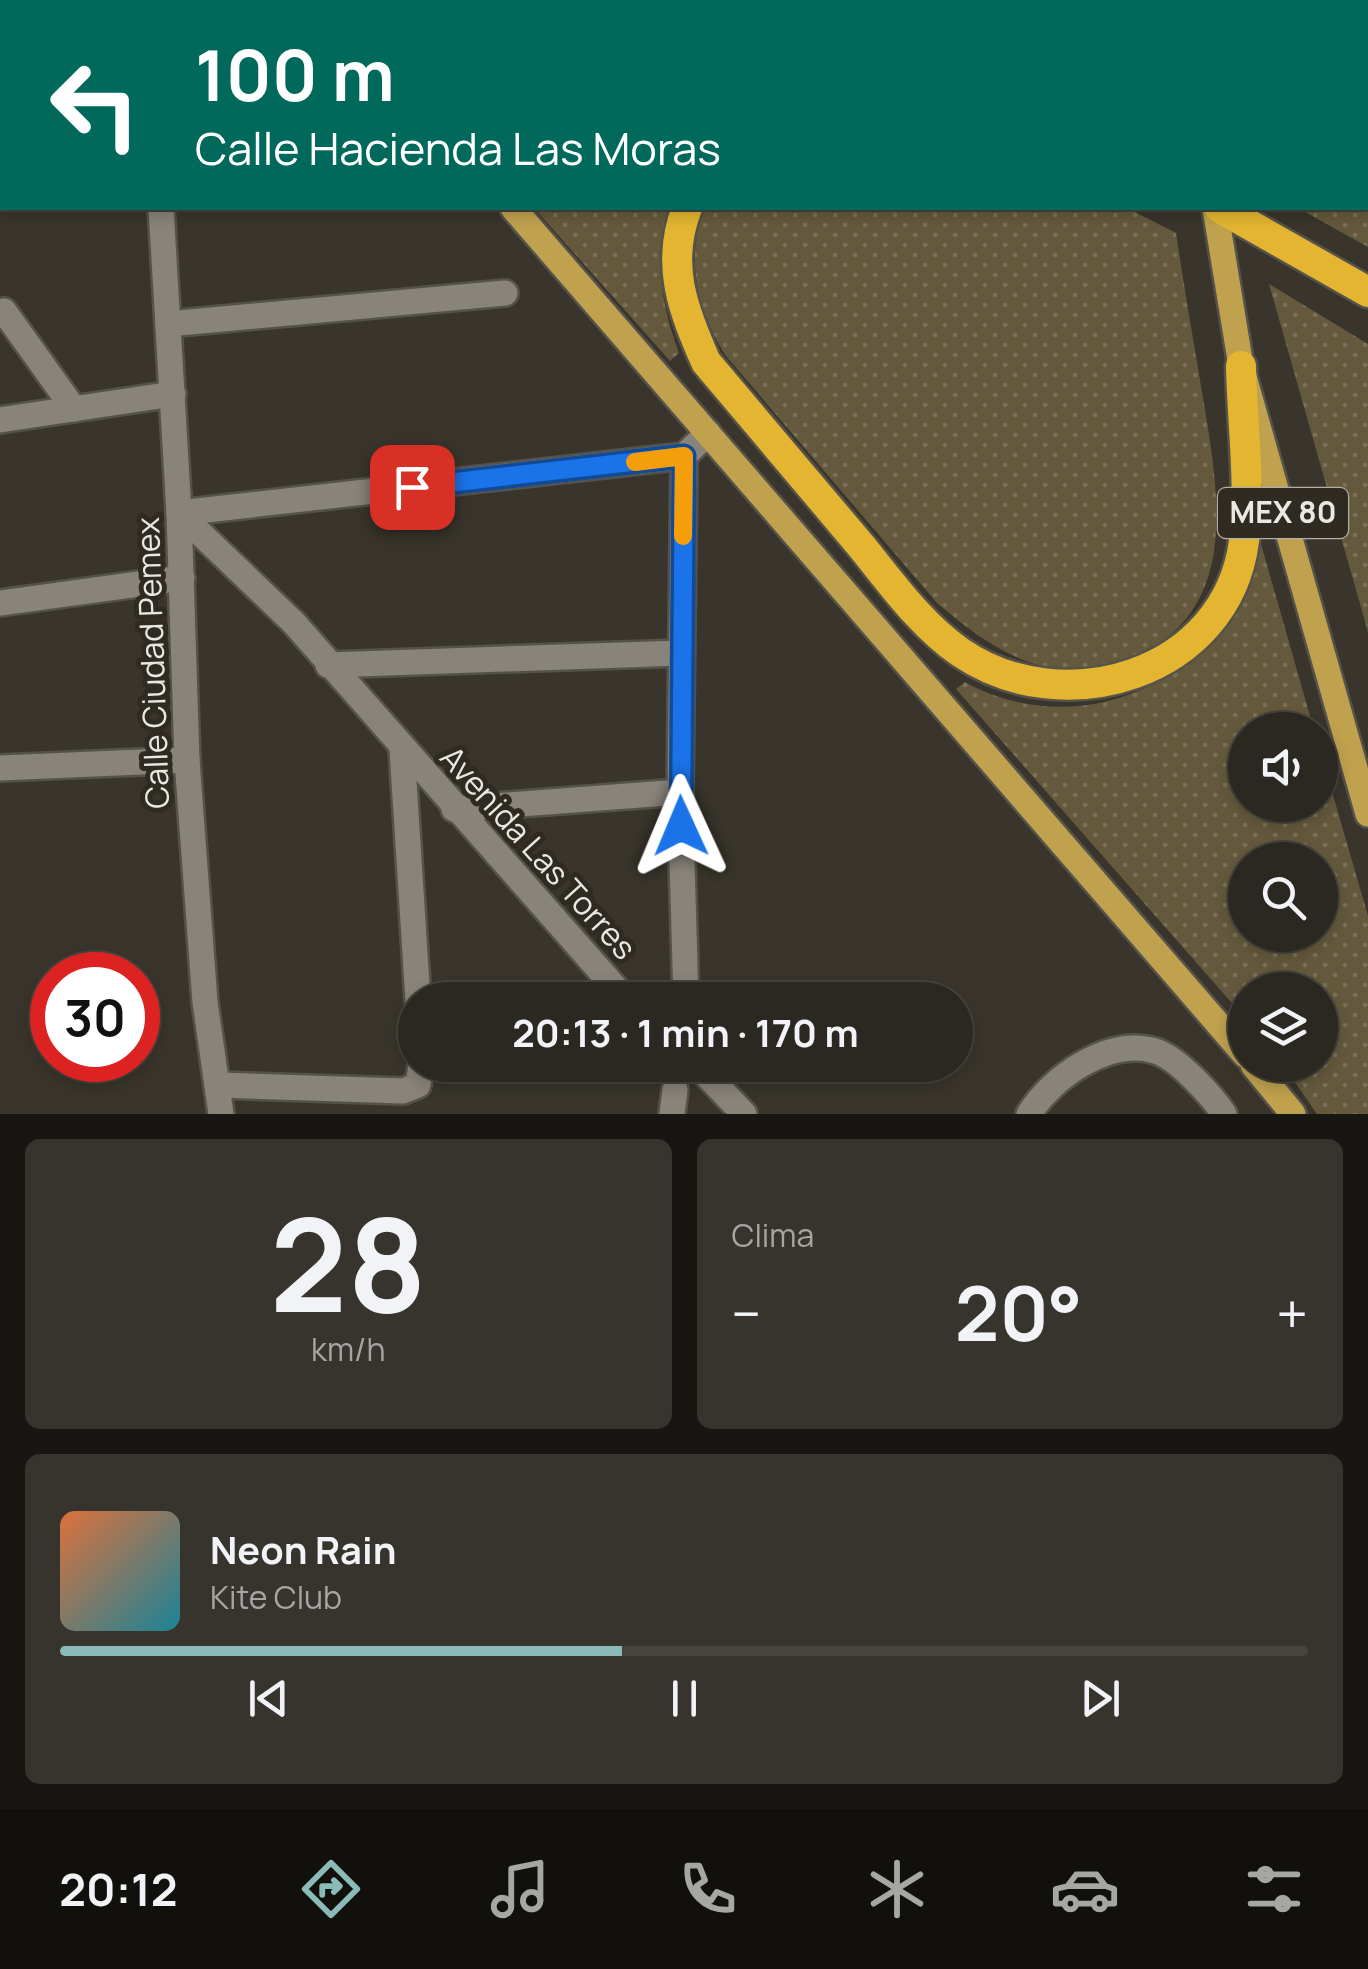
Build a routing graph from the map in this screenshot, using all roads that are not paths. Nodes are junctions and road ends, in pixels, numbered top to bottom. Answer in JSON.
{"nodes":[{"id":1,"x":161,"y":210,"type":"edge"},
{"id":2,"x":515,"y":210,"type":"edge"},
{"id":3,"x":686,"y":210,"type":"edge"},
{"id":4,"x":1218,"y":210,"type":"edge"},
{"id":5,"x":1222,"y":210,"type":"edge"},
{"id":6,"x":505,"y":292,"type":"dead end"},
{"id":7,"x":1368,"y":292,"type":"edge"},
{"id":8,"x":4,"y":311,"type":"dead end"},
{"id":9,"x":168,"y":324,"type":"junction"},
{"id":10,"x":1241,"y":366,"type":"junction"},
{"id":11,"x":172,"y":394,"type":"junction"},
{"id":12,"x":74,"y":409,"type":"junction"},
{"id":13,"x":0,"y":420,"type":"edge"},
{"id":14,"x":708,"y":433,"type":"junction"},
{"id":15,"x":684,"y":456,"type":"junction"},
{"id":16,"x":180,"y":513,"type":"junction"},
{"id":17,"x":182,"y":578,"type":"junction"},
{"id":18,"x":0,"y":602,"type":"edge"},
{"id":19,"x":681,"y":653,"type":"junction"},
{"id":20,"x":328,"y":665,"type":"junction"},
{"id":21,"x":402,"y":750,"type":"junction"},
{"id":22,"x":187,"y":760,"type":"junction"},
{"id":23,"x":0,"y":768,"type":"edge"},
{"id":24,"x":680,"y":792,"type":"junction"},
{"id":25,"x":454,"y":809,"type":"junction"},
{"id":26,"x":1368,"y":814,"type":"edge"},
{"id":27,"x":417,"y":982,"type":"edge"},
{"id":28,"x":610,"y":982,"type":"edge"},
{"id":29,"x":685,"y":982,"type":"edge"},
{"id":30,"x":1228,"y":1035,"type":"edge"},
{"id":31,"x":419,"y":1082,"type":"edge"},
{"id":32,"x":713,"y":1082,"type":"edge"},
{"id":33,"x":1267,"y":1082,"type":"edge"},
{"id":34,"x":216,"y":1105,"type":"edge"},
{"id":35,"x":744,"y":1114,"type":"edge"},
{"id":36,"x":1029,"y":1114,"type":"edge"},
{"id":37,"x":1224,"y":1114,"type":"edge"},
{"id":38,"x":1292,"y":1114,"type":"edge"}],
"edges":[{"from":1,"to":9,"type":"street","name":"Calle Ciudad Pemex"},
{"from":2,"to":14,"type":"main road"},
{"from":3,"to":10,"type":"highway"},
{"from":4,"to":10,"type":"main road","number":"MEX 80"},
{"from":5,"to":7,"type":"highway"},
{"from":6,"to":9,"type":"street"},
{"from":8,"to":12,"type":"street"},
{"from":9,"to":11,"type":"street","name":"Calle Ciudad Pemex"},
{"from":10,"to":26,"type":"main road","number":"MEX 80"},
{"from":11,"to":12,"type":"street"},
{"from":11,"to":16,"type":"street","name":"Calle Ciudad Pemex"},
{"from":12,"to":13,"type":"street"},
{"from":14,"to":15,"type":"street"},
{"from":14,"to":30,"type":"main road"},
{"from":15,"to":16,"type":"street"},
{"from":15,"to":19,"type":"street"},
{"from":16,"to":17,"type":"street","name":"Calle Ciudad Pemex"},
{"from":16,"to":20,"type":"street","name":"Avenida Las Torres"},
{"from":17,"to":18,"type":"street"},
{"from":17,"to":22,"type":"street","name":"Calle Ciudad Pemex"},
{"from":19,"to":20,"type":"street"},
{"from":19,"to":24,"type":"street"},
{"from":20,"to":21,"type":"street","name":"Avenida Las Torres"},
{"from":21,"to":25,"type":"street","name":"Avenida Las Torres"},
{"from":21,"to":27,"type":"street","name":"Avenida Las Torres"},
{"from":22,"to":23,"type":"street"},
{"from":22,"to":34,"type":"street","name":"Calle Ciudad Pemex"},
{"from":24,"to":25,"type":"street"},
{"from":24,"to":29,"type":"street"},
{"from":25,"to":28,"type":"street","name":"Avenida Las Torres"},
{"from":31,"to":34,"type":"street"},
{"from":32,"to":35,"type":"street"},
{"from":33,"to":38,"type":"main road"},
{"from":36,"to":37,"type":"street"}]}
